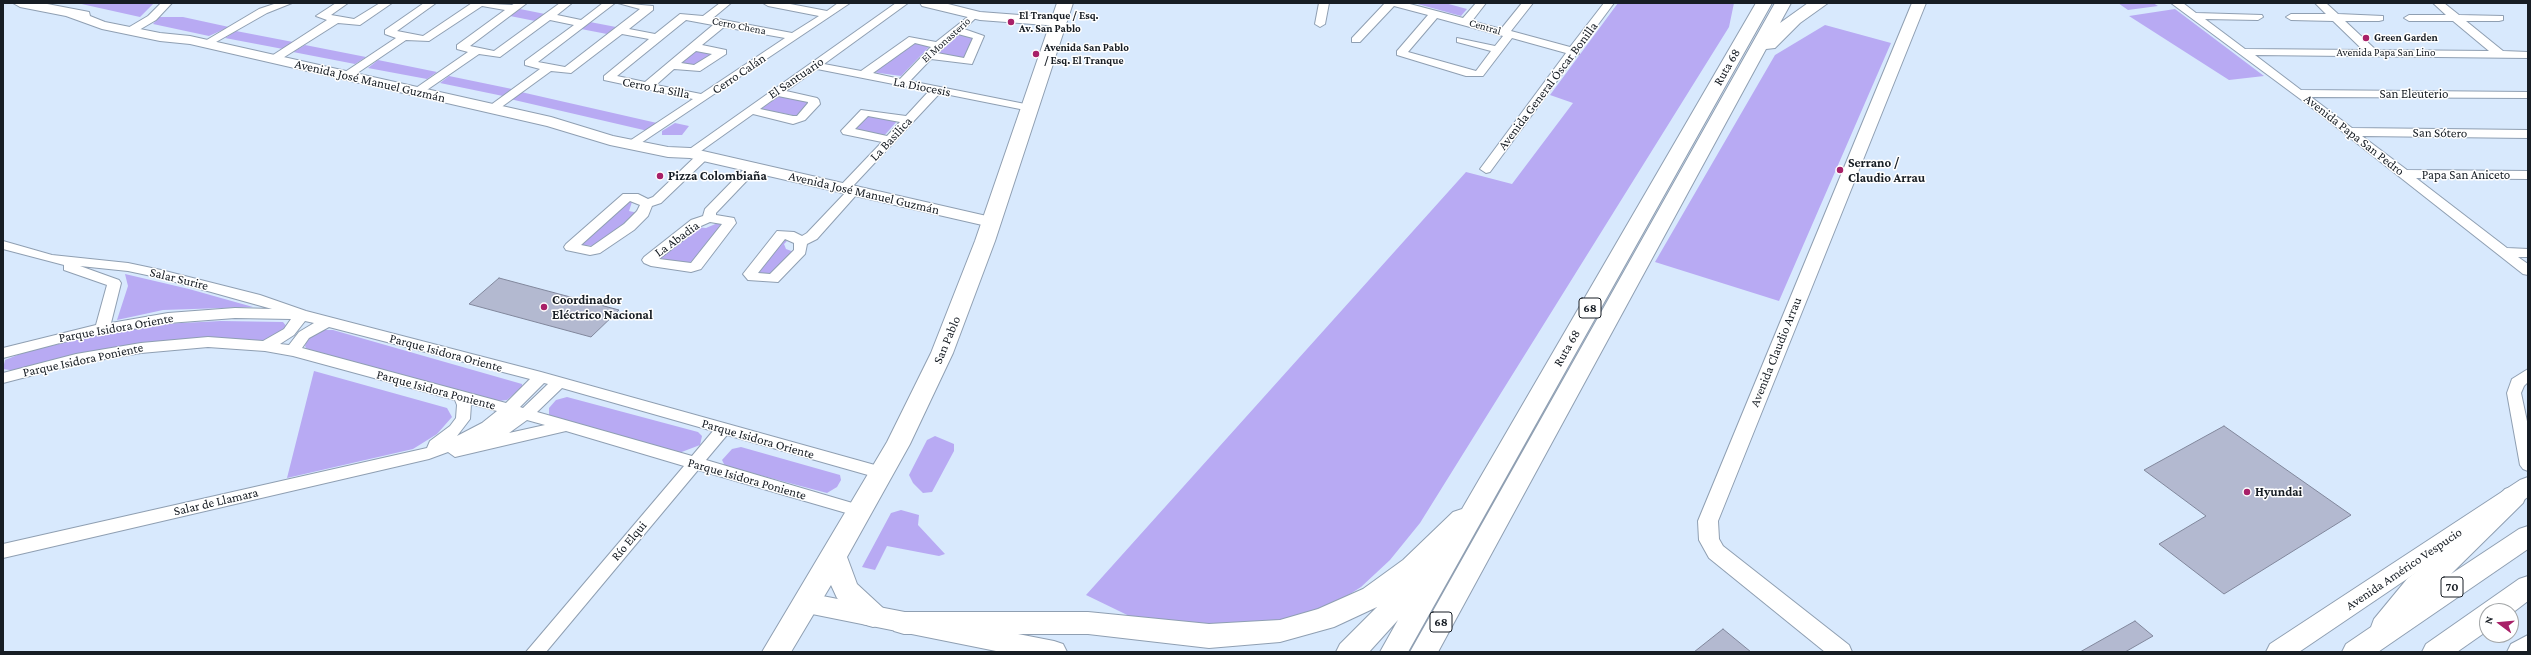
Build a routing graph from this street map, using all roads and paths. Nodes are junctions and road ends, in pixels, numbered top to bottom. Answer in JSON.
{"nodes":[{"id":1,"x":20,"y":3,"type":"edge"},
{"id":2,"x":167,"y":3,"type":"edge"},
{"id":3,"x":260,"y":3,"type":"edge"},
{"id":4,"x":287,"y":3,"type":"edge"},
{"id":5,"x":343,"y":3,"type":"edge"},
{"id":6,"x":387,"y":3,"type":"edge"},
{"id":7,"x":432,"y":3,"type":"edge"},
{"id":8,"x":479,"y":3,"type":"edge"},
{"id":9,"x":484,"y":3,"type":"edge"},
{"id":10,"x":567,"y":3,"type":"edge"},
{"id":11,"x":610,"y":3,"type":"edge"},
{"id":12,"x":630,"y":3,"type":"edge"},
{"id":13,"x":726,"y":3,"type":"edge"},
{"id":14,"x":768,"y":3,"type":"edge"},
{"id":15,"x":845,"y":3,"type":"edge"},
{"id":16,"x":903,"y":3,"type":"edge"},
{"id":17,"x":928,"y":3,"type":"edge"},
{"id":18,"x":1065,"y":3,"type":"edge"},
{"id":19,"x":1324,"y":3,"type":"edge"},
{"id":20,"x":1393,"y":3,"type":"edge"},
{"id":21,"x":1482,"y":3,"type":"edge"},
{"id":22,"x":1528,"y":3,"type":"edge"},
{"id":23,"x":1609,"y":3,"type":"edge"},
{"id":24,"x":1755,"y":3,"type":"edge"},
{"id":25,"x":1764,"y":3,"type":"edge"},
{"id":26,"x":1783,"y":3,"type":"edge"},
{"id":27,"x":1820,"y":3,"type":"edge"},
{"id":28,"x":1919,"y":3,"type":"edge"},
{"id":29,"x":2176,"y":3,"type":"edge"},
{"id":30,"x":2320,"y":3,"type":"edge"},
{"id":31,"x":2438,"y":3,"type":"edge"},
{"id":32,"x":518,"y":6,"type":"edge"},
{"id":33,"x":276,"y":7,"type":"junction"},
{"id":34,"x":828,"y":14,"type":"junction"},
{"id":35,"x":1435,"y":14,"type":"junction"},
{"id":36,"x":974,"y":15,"type":"junction"},
{"id":37,"x":2194,"y":16,"type":"junction"},
{"id":38,"x":550,"y":17,"type":"junction"},
{"id":39,"x":2258,"y":17,"type":"dead end"},
{"id":40,"x":2291,"y":17,"type":"dead end"},
{"id":41,"x":2335,"y":17,"type":"junction"},
{"id":42,"x":2379,"y":18,"type":"dead end"},
{"id":43,"x":2409,"y":18,"type":"dead end"},
{"id":44,"x":2456,"y":18,"type":"junction"},
{"id":45,"x":2499,"y":18,"type":"dead end"},
{"id":46,"x":336,"y":19,"type":"junction"},
{"id":47,"x":706,"y":19,"type":"junction"},
{"id":48,"x":1059,"y":22,"type":"junction"},
{"id":49,"x":1466,"y":22,"type":"junction"},
{"id":50,"x":582,"y":23,"type":"junction"},
{"id":51,"x":722,"y":23,"type":"junction"},
{"id":52,"x":1320,"y":24,"type":"dead end"},
{"id":53,"x":1750,"y":26,"type":"junction"},
{"id":54,"x":135,"y":28,"type":"junction"},
{"id":55,"x":620,"y":30,"type":"junction"},
{"id":56,"x":957,"y":31,"type":"junction"},
{"id":57,"x":1507,"y":33,"type":"junction"},
{"id":58,"x":404,"y":37,"type":"junction"},
{"id":59,"x":794,"y":37,"type":"junction"},
{"id":60,"x":658,"y":38,"type":"junction"},
{"id":61,"x":1356,"y":40,"type":"dead end"},
{"id":62,"x":1461,"y":40,"type":"dead end"},
{"id":63,"x":205,"y":44,"type":"junction"},
{"id":64,"x":939,"y":46,"type":"junction"},
{"id":65,"x":693,"y":47,"type":"junction"},
{"id":66,"x":1498,"y":50,"type":"junction"},
{"id":67,"x":476,"y":51,"type":"junction"},
{"id":68,"x":1575,"y":52,"type":"junction"},
{"id":69,"x":2244,"y":52,"type":"junction"},
{"id":70,"x":2373,"y":53,"type":"junction"},
{"id":71,"x":2499,"y":54,"type":"junction"},
{"id":72,"x":928,"y":55,"type":"junction"},
{"id":73,"x":2528,"y":55,"type":"edge"},
{"id":74,"x":274,"y":59,"type":"junction"},
{"id":75,"x":672,"y":65,"type":"junction"},
{"id":76,"x":815,"y":65,"type":"junction"},
{"id":77,"x":549,"y":67,"type":"junction"},
{"id":78,"x":863,"y":75,"type":"junction"},
{"id":79,"x":346,"y":76,"type":"junction"},
{"id":80,"x":1740,"y":81,"type":"junction"},
{"id":81,"x":902,"y":83,"type":"junction"},
{"id":82,"x":647,"y":86,"type":"junction"},
{"id":83,"x":937,"y":90,"type":"junction"},
{"id":84,"x":417,"y":92,"type":"junction"},
{"id":85,"x":775,"y":92,"type":"junction"},
{"id":86,"x":2300,"y":93,"type":"junction"},
{"id":87,"x":2528,"y":95,"type":"edge"},
{"id":88,"x":703,"y":98,"type":"junction"},
{"id":89,"x":1030,"y":108,"type":"junction"},
{"id":90,"x":492,"y":109,"type":"junction"},
{"id":91,"x":750,"y":110,"type":"junction"},
{"id":92,"x":910,"y":120,"type":"junction"},
{"id":93,"x":2352,"y":132,"type":"junction"},
{"id":94,"x":2528,"y":134,"type":"edge"},
{"id":95,"x":890,"y":140,"type":"junction"},
{"id":96,"x":637,"y":141,"type":"junction"},
{"id":97,"x":696,"y":154,"type":"junction"},
{"id":98,"x":753,"y":168,"type":"junction"},
{"id":99,"x":1486,"y":169,"type":"dead end"},
{"id":100,"x":2404,"y":174,"type":"junction"},
{"id":101,"x":2528,"y":175,"type":"edge"},
{"id":102,"x":850,"y":189,"type":"junction"},
{"id":103,"x":647,"y":204,"type":"junction"},
{"id":104,"x":709,"y":218,"type":"junction"},
{"id":105,"x":991,"y":222,"type":"junction"},
{"id":106,"x":801,"y":242,"type":"dead end"},
{"id":107,"x":3,"y":245,"type":"edge"},
{"id":108,"x":2504,"y":252,"type":"junction"},
{"id":109,"x":2528,"y":253,"type":"edge"},
{"id":110,"x":52,"y":259,"type":"junction"},
{"id":111,"x":2528,"y":271,"type":"edge"},
{"id":112,"x":302,"y":315,"type":"junction"},
{"id":113,"x":326,"y":322,"type":"junction"},
{"id":114,"x":102,"y":328,"type":"junction"},
{"id":115,"x":265,"y":346,"type":"junction"},
{"id":116,"x":293,"y":351,"type":"junction"},
{"id":117,"x":6,"y":353,"type":"edge"},
{"id":118,"x":2528,"y":374,"type":"edge"},
{"id":119,"x":4,"y":377,"type":"edge"},
{"id":120,"x":541,"y":378,"type":"junction"},
{"id":121,"x":559,"y":383,"type":"junction"},
{"id":122,"x":461,"y":397,"type":"junction"},
{"id":123,"x":509,"y":409,"type":"junction"},
{"id":124,"x":525,"y":414,"type":"junction"},
{"id":125,"x":565,"y":426,"type":"junction"},
{"id":126,"x":723,"y":430,"type":"junction"},
{"id":127,"x":479,"y":445,"type":"junction"},
{"id":128,"x":429,"y":453,"type":"junction"},
{"id":129,"x":412,"y":457,"type":"junction"},
{"id":130,"x":694,"y":465,"type":"junction"},
{"id":131,"x":2528,"y":465,"type":"edge"},
{"id":132,"x":882,"y":473,"type":"junction"},
{"id":133,"x":2521,"y":491,"type":"edge"},
{"id":134,"x":1481,"y":500,"type":"junction"},
{"id":135,"x":860,"y":511,"type":"junction"},
{"id":136,"x":2528,"y":536,"type":"edge"},
{"id":137,"x":3,"y":551,"type":"edge"},
{"id":138,"x":834,"y":558,"type":"junction"},
{"id":139,"x":2528,"y":587,"type":"edge"},
{"id":140,"x":1459,"y":591,"type":"junction"},
{"id":141,"x":2528,"y":601,"type":"edge"},
{"id":142,"x":807,"y":603,"type":"junction"},
{"id":143,"x":2505,"y":603,"type":"edge"},
{"id":144,"x":2519,"y":606,"type":"edge"},
{"id":145,"x":873,"y":616,"type":"junction"},
{"id":146,"x":2479,"y":622,"type":"edge"},
{"id":147,"x":904,"y":623,"type":"junction"},
{"id":148,"x":2479,"y":626,"type":"edge"},
{"id":149,"x":2458,"y":636,"type":"junction"},
{"id":150,"x":2366,"y":646,"type":"edge"},
{"id":151,"x":2528,"y":646,"type":"edge"},
{"id":152,"x":535,"y":652,"type":"edge"},
{"id":153,"x":776,"y":652,"type":"edge"},
{"id":154,"x":1054,"y":652,"type":"edge"},
{"id":155,"x":1350,"y":652,"type":"edge"},
{"id":156,"x":1394,"y":652,"type":"edge"},
{"id":157,"x":1424,"y":652,"type":"edge"},
{"id":158,"x":1443,"y":652,"type":"edge"},
{"id":159,"x":1841,"y":652,"type":"edge"},
{"id":160,"x":2279,"y":652,"type":"edge"},
{"id":161,"x":2436,"y":652,"type":"edge"},
{"id":162,"x":2520,"y":652,"type":"edge"}],
"edges":[{"from":1,"to":54,"type":"street","name":"Avenida José Manuel Guzmán"},
{"from":2,"to":54,"type":"street"},
{"from":3,"to":33,"type":"street"},
{"from":4,"to":33,"type":"street"},
{"from":5,"to":46,"type":"street"},
{"from":6,"to":46,"type":"street"},
{"from":7,"to":58,"type":"street"},
{"from":8,"to":58,"type":"street"},
{"from":9,"to":32,"type":"street"},
{"from":10,"to":38,"type":"street"},
{"from":11,"to":50,"type":"street"},
{"from":12,"to":55,"type":"street"},
{"from":13,"to":47,"type":"street"},
{"from":14,"to":34,"type":"street"},
{"from":15,"to":34,"type":"street","name":"Cerro Calán"},
{"from":16,"to":76,"type":"street","name":"El Santuario"},
{"from":17,"to":36,"type":"street"},
{"from":18,"to":48,"type":"main road","name":"San Pablo"},
{"from":19,"to":52,"type":"street"},
{"from":20,"to":35,"type":"street","name":"Central"},
{"from":20,"to":61,"type":"street"},
{"from":21,"to":49,"type":"street"},
{"from":22,"to":57,"type":"street"},
{"from":23,"to":68,"type":"street","name":"Avenida General Óscar Bonilla"},
{"from":24,"to":53,"type":"main road"},
{"from":25,"to":53,"type":"main road","name":"Ruta 68","number":"68"},
{"from":26,"to":80,"type":"main road","name":"Ruta 68","number":"68"},
{"from":27,"to":80,"type":"main road"},
{"from":28,"to":159,"type":"street","name":"Avenida Claudio Arrau"},
{"from":29,"to":37,"type":"street","name":"Avenida Papa San Pedro"},
{"from":30,"to":41,"type":"street"},
{"from":31,"to":44,"type":"street"},
{"from":32,"to":67,"type":"street"},
{"from":33,"to":63,"type":"street"},
{"from":34,"to":59,"type":"street","name":"Cerro Calán"},
{"from":35,"to":49,"type":"street","name":"Central"},
{"from":35,"to":66,"type":"street"},
{"from":36,"to":48,"type":"street"},
{"from":36,"to":56,"type":"street","name":"El Monasterio"},
{"from":37,"to":39,"type":"street"},
{"from":37,"to":69,"type":"street","name":"Avenida Papa San Pedro"},
{"from":38,"to":50,"type":"street"},
{"from":38,"to":67,"type":"street"},
{"from":40,"to":41,"type":"street"},
{"from":41,"to":42,"type":"street"},
{"from":41,"to":70,"type":"street"},
{"from":43,"to":44,"type":"street"},
{"from":44,"to":45,"type":"street"},
{"from":44,"to":71,"type":"street"},
{"from":46,"to":74,"type":"street"},
{"from":47,"to":51,"type":"street","name":"Cerro Chena"},
{"from":47,"to":60,"type":"street","name":"Cerro Chena"},
{"from":48,"to":89,"type":"main road","name":"San Pablo"},
{"from":49,"to":57,"type":"street","name":"Central"},
{"from":50,"to":77,"type":"street"},
{"from":51,"to":59,"type":"street","name":"Cerro Chena"},
{"from":51,"to":65,"type":"street"},
{"from":53,"to":134,"type":"main road","name":"Ruta 68","number":"68"},
{"from":54,"to":63,"type":"street","name":"Avenida José Manuel Guzmán"},
{"from":55,"to":60,"type":"street"},
{"from":55,"to":77,"type":"street"},
{"from":56,"to":64,"type":"street","name":"El Monasterio"},
{"from":56,"to":72,"type":"street"},
{"from":57,"to":66,"type":"street"},
{"from":57,"to":68,"type":"street","name":"Central"},
{"from":58,"to":79,"type":"street"},
{"from":59,"to":88,"type":"street","name":"Cerro Calán"},
{"from":60,"to":82,"type":"street","name":"Cerro La Silla"},
{"from":62,"to":66,"type":"street"},
{"from":63,"to":74,"type":"street","name":"Avenida José Manuel Guzmán"},
{"from":64,"to":72,"type":"street","name":"El Monasterio"},
{"from":64,"to":78,"type":"street"},
{"from":65,"to":75,"type":"street"},
{"from":65,"to":75,"type":"street"},
{"from":67,"to":84,"type":"street"},
{"from":68,"to":99,"type":"street","name":"Avenida General Óscar Bonilla"},
{"from":69,"to":70,"type":"street","name":"Avenida Papa San Lino"},
{"from":69,"to":86,"type":"street","name":"Avenida Papa San Pedro"},
{"from":70,"to":71,"type":"street","name":"Avenida Papa San Lino"},
{"from":71,"to":73,"type":"street","name":"Avenida Papa San Lino"},
{"from":72,"to":81,"type":"street","name":"El Monasterio"},
{"from":74,"to":79,"type":"street","name":"Avenida José Manuel Guzmán"},
{"from":75,"to":82,"type":"street"},
{"from":76,"to":78,"type":"street","name":"La Diocesis"},
{"from":76,"to":85,"type":"street","name":"El Santuario"},
{"from":77,"to":90,"type":"street"},
{"from":78,"to":81,"type":"street","name":"La Diocesis"},
{"from":79,"to":84,"type":"street","name":"Avenida José Manuel Guzmán"},
{"from":80,"to":140,"type":"main road","name":"Ruta 68","number":"68"},
{"from":81,"to":83,"type":"street","name":"La Diocesis"},
{"from":82,"to":88,"type":"street","name":"Cerro La Silla"},
{"from":83,"to":89,"type":"street","name":"La Diocesis"},
{"from":83,"to":92,"type":"street","name":"La Basilica"},
{"from":84,"to":90,"type":"street","name":"Avenida José Manuel Guzmán"},
{"from":85,"to":91,"type":"street","name":"El Santuario"},
{"from":85,"to":91,"type":"street"},
{"from":86,"to":87,"type":"street","name":"San Eleuterio"},
{"from":86,"to":93,"type":"street","name":"Avenida Papa San Pedro"},
{"from":88,"to":96,"type":"street","name":"Cerro Calán"},
{"from":89,"to":105,"type":"main road","name":"San Pablo"},
{"from":90,"to":96,"type":"street","name":"Avenida José Manuel Guzmán"},
{"from":91,"to":97,"type":"street","name":"El Santuario"},
{"from":92,"to":95,"type":"street","name":"La Basilica"},
{"from":92,"to":95,"type":"street"},
{"from":93,"to":94,"type":"street","name":"San Sótero"},
{"from":93,"to":100,"type":"street","name":"Avenida Papa San Pedro"},
{"from":95,"to":102,"type":"street","name":"La Basilica"},
{"from":96,"to":97,"type":"street","name":"Avenida José Manuel Guzmán"},
{"from":97,"to":98,"type":"street","name":"Avenida José Manuel Guzmán"},
{"from":97,"to":103,"type":"street","name":"El Santuario"},
{"from":98,"to":102,"type":"street","name":"Avenida José Manuel Guzmán"},
{"from":98,"to":104,"type":"street","name":"La Abadia"},
{"from":100,"to":101,"type":"street","name":"Papa San Aniceto"},
{"from":100,"to":108,"type":"street","name":"Avenida Papa San Pedro"},
{"from":102,"to":105,"type":"street","name":"Avenida José Manuel Guzmán"},
{"from":102,"to":106,"type":"street","name":"La Basilica"},
{"from":103,"to":103,"type":"street","name":"El Santuario"},
{"from":104,"to":104,"type":"street","name":"La Abadia"},
{"from":105,"to":132,"type":"main road","name":"San Pablo"},
{"from":107,"to":110,"type":"street","name":"Salar Surire"},
{"from":108,"to":109,"type":"street"},
{"from":108,"to":111,"type":"street","name":"Avenida Papa San Pedro"},
{"from":110,"to":112,"type":"street","name":"Salar Surire"},
{"from":110,"to":114,"type":"street","name":"Salar Surire"},
{"from":112,"to":113,"type":"street","name":"Parque Isidora Oriente"},
{"from":112,"to":114,"type":"street","name":"Parque Isidora Oriente"},
{"from":112,"to":115,"type":"street"},
{"from":113,"to":116,"type":"street"},
{"from":113,"to":120,"type":"street","name":"Parque Isidora Oriente"},
{"from":114,"to":117,"type":"street","name":"Parque Isidora Oriente"},
{"from":115,"to":116,"type":"street","name":"Parque Isidora Poniente"},
{"from":115,"to":119,"type":"street","name":"Parque Isidora Poniente"},
{"from":116,"to":122,"type":"street","name":"Parque Isidora Poniente"},
{"from":118,"to":131,"type":"street"},
{"from":120,"to":121,"type":"street","name":"Parque Isidora Oriente"},
{"from":120,"to":123,"type":"street","name":"Salar de Llamara"},
{"from":121,"to":124,"type":"street","name":"Salar de Llamara"},
{"from":121,"to":126,"type":"street","name":"Parque Isidora Oriente"},
{"from":122,"to":123,"type":"street","name":"Parque Isidora Poniente"},
{"from":122,"to":129,"type":"street"},
{"from":123,"to":124,"type":"street","name":"Parque Isidora Poniente"},
{"from":123,"to":128,"type":"street","name":"Salar de Llamara"},
{"from":124,"to":125,"type":"street","name":"Parque Isidora Poniente"},
{"from":124,"to":127,"type":"street","name":"Salar de Llamara"},
{"from":125,"to":127,"type":"street"},
{"from":125,"to":130,"type":"street","name":"Parque Isidora Poniente"},
{"from":126,"to":130,"type":"street","name":"Río Elqui"},
{"from":126,"to":132,"type":"street","name":"Parque Isidora Oriente"},
{"from":127,"to":128,"type":"street","name":"Salar de Llamara"},
{"from":128,"to":129,"type":"street","name":"Salar de Llamara"},
{"from":129,"to":137,"type":"street","name":"Salar de Llamara"},
{"from":130,"to":135,"type":"street","name":"Parque Isidora Poniente"},
{"from":130,"to":152,"type":"street","name":"Río Elqui"},
{"from":132,"to":135,"type":"main road","name":"San Pablo"},
{"from":133,"to":150,"type":"main road"},
{"from":133,"to":160,"type":"main road","name":"Avenida Américo Vespucio"},
{"from":134,"to":147,"type":"main road"},
{"from":134,"to":155,"type":"main road"},
{"from":134,"to":156,"type":"main road","name":"Ruta 68","number":"68"},
{"from":135,"to":138,"type":"main road","name":"San Pablo"},
{"from":136,"to":150,"type":"main road","number":"70"},
{"from":138,"to":142,"type":"main road","name":"San Pablo"},
{"from":138,"to":145,"type":"main road"},
{"from":139,"to":143,"type":"main road"},
{"from":140,"to":157,"type":"main road","name":"Ruta 68","number":"68"},
{"from":140,"to":158,"type":"main road"},
{"from":141,"to":144,"type":"main road"},
{"from":142,"to":145,"type":"main road"},
{"from":142,"to":153,"type":"main road","name":"San Pablo"},
{"from":145,"to":147,"type":"main road"},
{"from":146,"to":149,"type":"main road"},
{"from":147,"to":154,"type":"main road"},
{"from":148,"to":149,"type":"main road"},
{"from":149,"to":161,"type":"main road"},
{"from":151,"to":162,"type":"main road"}]}
